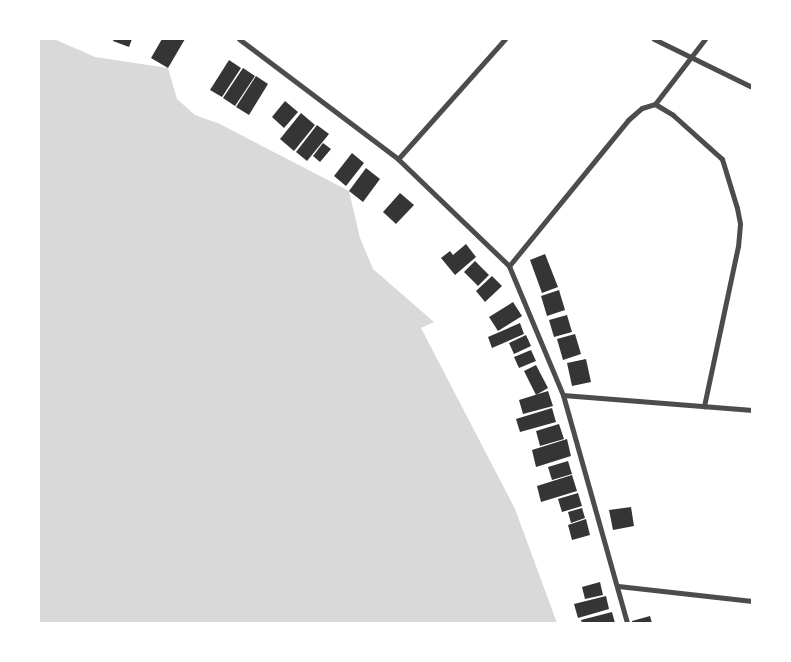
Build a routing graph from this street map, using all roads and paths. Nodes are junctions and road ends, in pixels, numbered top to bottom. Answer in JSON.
{"nodes":[{"id":1,"x":239,"y":39,"type":"edge"},
{"id":2,"x":505,"y":39,"type":"edge"},
{"id":3,"x":654,"y":39,"type":"edge"},
{"id":4,"x":705,"y":39,"type":"edge"},
{"id":5,"x":690,"y":56,"type":"junction"},
{"id":6,"x":752,"y":87,"type":"edge"},
{"id":7,"x":655,"y":104,"type":"junction"},
{"id":8,"x":398,"y":159,"type":"junction"},
{"id":9,"x":509,"y":266,"type":"junction"},
{"id":10,"x":563,"y":395,"type":"junction"},
{"id":11,"x":704,"y":406,"type":"junction"},
{"id":12,"x":752,"y":410,"type":"edge"},
{"id":13,"x":618,"y":586,"type":"junction"},
{"id":14,"x":752,"y":601,"type":"edge"},
{"id":15,"x":627,"y":623,"type":"edge"}],
"edges":[{"from":1,"to":8,"type":"street"},
{"from":2,"to":8,"type":"street"},
{"from":3,"to":5,"type":"street"},
{"from":4,"to":5,"type":"street"},
{"from":5,"to":6,"type":"street"},
{"from":5,"to":7,"type":"street"},
{"from":7,"to":9,"type":"street"},
{"from":7,"to":11,"type":"street"},
{"from":8,"to":9,"type":"street"},
{"from":9,"to":10,"type":"street"},
{"from":10,"to":11,"type":"street"},
{"from":10,"to":13,"type":"street"},
{"from":11,"to":12,"type":"street"},
{"from":13,"to":14,"type":"street"},
{"from":13,"to":15,"type":"street"}]}
